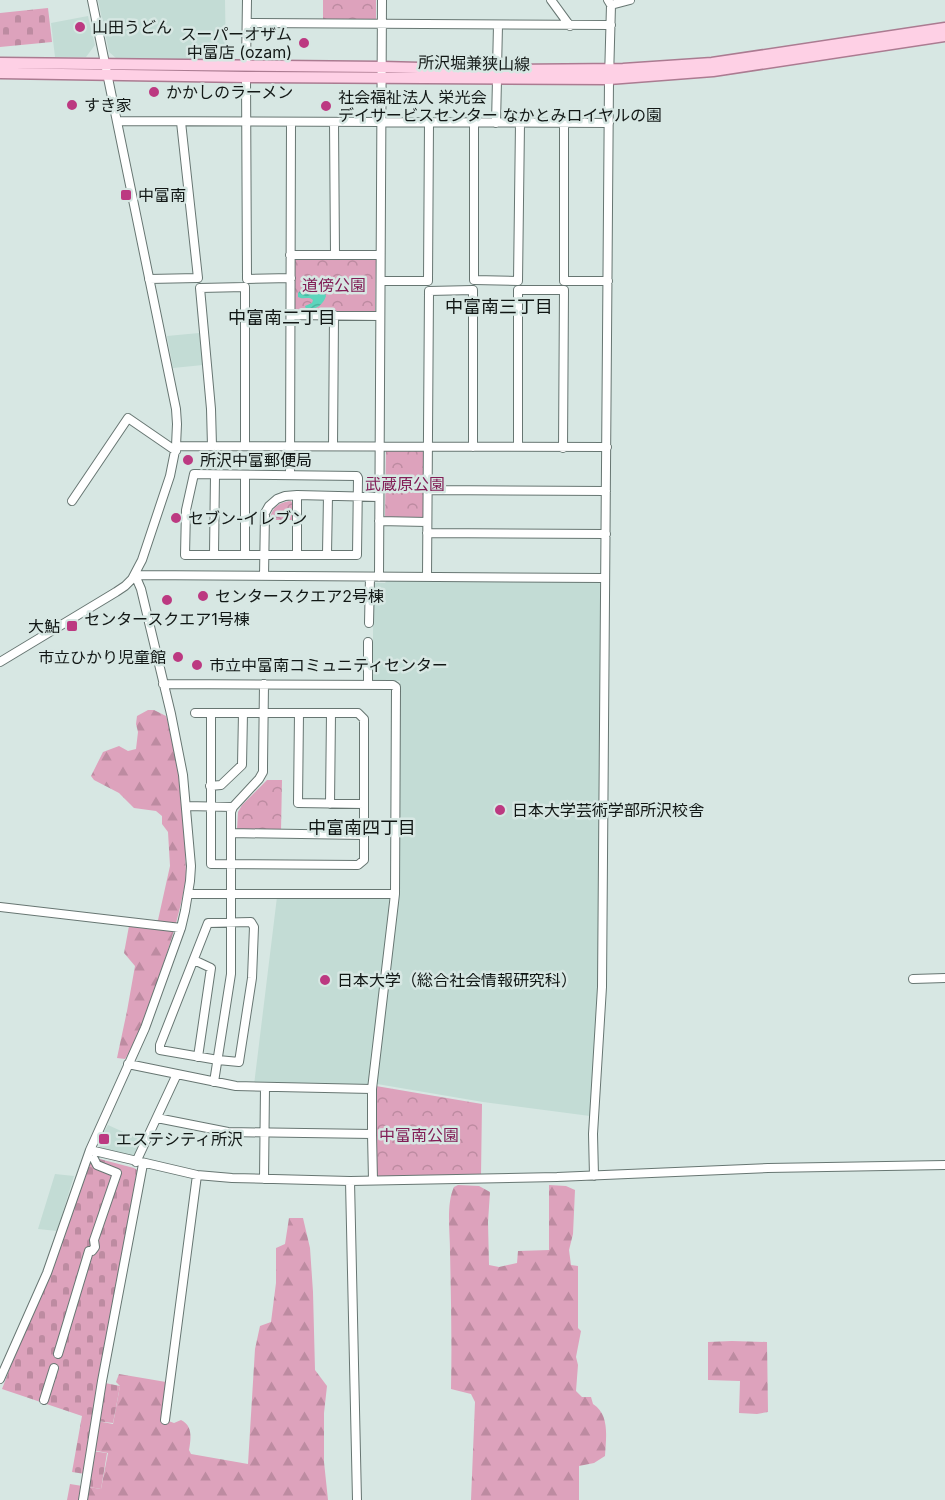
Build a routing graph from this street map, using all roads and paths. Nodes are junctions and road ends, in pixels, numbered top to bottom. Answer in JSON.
{"nodes":[{"id":1,"x":92,"y":0,"type":"edge"},
{"id":2,"x":247,"y":0,"type":"edge"},
{"id":3,"x":383,"y":0,"type":"edge"},
{"id":4,"x":551,"y":0,"type":"edge"},
{"id":5,"x":630,"y":0,"type":"edge"},
{"id":6,"x":610,"y":2,"type":"edge"},
{"id":7,"x":247,"y":24,"type":"junction"},
{"id":8,"x":382,"y":24,"type":"junction"},
{"id":9,"x":498,"y":25,"type":"junction"},
{"id":10,"x":611,"y":25,"type":"junction"},
{"id":11,"x":570,"y":26,"type":"junction"},
{"id":12,"x":945,"y":28,"type":"edge"},
{"id":13,"x":945,"y":36,"type":"edge"},
{"id":14,"x":0,"y":63,"type":"edge"},
{"id":15,"x":107,"y":70,"type":"junction"},
{"id":16,"x":246,"y":72,"type":"junction"},
{"id":17,"x":382,"y":72,"type":"junction"},
{"id":18,"x":0,"y":73,"type":"edge"},
{"id":19,"x":609,"y":74,"type":"junction"},
{"id":20,"x":496,"y":75,"type":"junction"},
{"id":21,"x":117,"y":122,"type":"junction"},
{"id":22,"x":181,"y":122,"type":"junction"},
{"id":23,"x":246,"y":122,"type":"junction"},
{"id":24,"x":291,"y":122,"type":"junction"},
{"id":25,"x":334,"y":122,"type":"junction"},
{"id":26,"x":382,"y":122,"type":"junction"},
{"id":27,"x":429,"y":122,"type":"junction"},
{"id":28,"x":474,"y":123,"type":"junction"},
{"id":29,"x":496,"y":123,"type":"junction"},
{"id":30,"x":520,"y":123,"type":"junction"},
{"id":31,"x":564,"y":123,"type":"junction"},
{"id":32,"x":609,"y":123,"type":"junction"},
{"id":33,"x":290,"y":255,"type":"junction"},
{"id":34,"x":334,"y":255,"type":"junction"},
{"id":35,"x":380,"y":255,"type":"junction"},
{"id":36,"x":291,"y":278,"type":"junction"},
{"id":37,"x":149,"y":279,"type":"junction"},
{"id":38,"x":381,"y":280,"type":"junction"},
{"id":39,"x":608,"y":281,"type":"junction"},
{"id":40,"x":291,"y":315,"type":"junction"},
{"id":41,"x":334,"y":315,"type":"junction"},
{"id":42,"x":380,"y":316,"type":"junction"},
{"id":43,"x":212,"y":446,"type":"junction"},
{"id":44,"x":245,"y":446,"type":"junction"},
{"id":45,"x":289,"y":446,"type":"junction"},
{"id":46,"x":333,"y":446,"type":"junction"},
{"id":47,"x":380,"y":446,"type":"junction"},
{"id":48,"x":428,"y":446,"type":"junction"},
{"id":49,"x":473,"y":447,"type":"junction"},
{"id":50,"x":518,"y":447,"type":"junction"},
{"id":51,"x":607,"y":447,"type":"junction"},
{"id":52,"x":563,"y":448,"type":"junction"},
{"id":53,"x":176,"y":449,"type":"junction"},
{"id":54,"x":215,"y":475,"type":"junction"},
{"id":55,"x":245,"y":475,"type":"junction"},
{"id":56,"x":290,"y":476,"type":"junction"},
{"id":57,"x":428,"y":490,"type":"junction"},
{"id":58,"x":606,"y":491,"type":"junction"},
{"id":59,"x":297,"y":495,"type":"junction"},
{"id":60,"x":328,"y":496,"type":"junction"},
{"id":61,"x":358,"y":496,"type":"junction"},
{"id":62,"x":379,"y":497,"type":"junction"},
{"id":63,"x":72,"y":501,"type":"dead end"},
{"id":64,"x":379,"y":521,"type":"junction"},
{"id":65,"x":427,"y":522,"type":"junction"},
{"id":66,"x":427,"y":533,"type":"junction"},
{"id":67,"x":606,"y":534,"type":"junction"},
{"id":68,"x":214,"y":554,"type":"junction"},
{"id":69,"x":245,"y":554,"type":"junction"},
{"id":70,"x":264,"y":554,"type":"junction"},
{"id":71,"x":297,"y":554,"type":"junction"},
{"id":72,"x":327,"y":554,"type":"junction"},
{"id":73,"x":135,"y":575,"type":"junction"},
{"id":74,"x":264,"y":576,"type":"junction"},
{"id":75,"x":374,"y":577,"type":"junction"},
{"id":76,"x":427,"y":577,"type":"junction"},
{"id":77,"x":605,"y":578,"type":"junction"},
{"id":78,"x":369,"y":623,"type":"dead end"},
{"id":79,"x":368,"y":642,"type":"dead end"},
{"id":80,"x":0,"y":662,"type":"edge"},
{"id":81,"x":163,"y":684,"type":"junction"},
{"id":82,"x":264,"y":684,"type":"junction"},
{"id":83,"x":368,"y":685,"type":"junction"},
{"id":84,"x":195,"y":713,"type":"dead end"},
{"id":85,"x":211,"y":713,"type":"junction"},
{"id":86,"x":243,"y":713,"type":"junction"},
{"id":87,"x":264,"y":713,"type":"junction"},
{"id":88,"x":299,"y":713,"type":"junction"},
{"id":89,"x":331,"y":713,"type":"junction"},
{"id":90,"x":210,"y":786,"type":"junction"},
{"id":91,"x":330,"y":804,"type":"junction"},
{"id":92,"x":364,"y":804,"type":"junction"},
{"id":93,"x":186,"y":806,"type":"junction"},
{"id":94,"x":211,"y":806,"type":"junction"},
{"id":95,"x":233,"y":807,"type":"junction"},
{"id":96,"x":231,"y":833,"type":"junction"},
{"id":97,"x":364,"y":835,"type":"junction"},
{"id":98,"x":231,"y":865,"type":"junction"},
{"id":99,"x":189,"y":894,"type":"junction"},
{"id":100,"x":231,"y":894,"type":"junction"},
{"id":101,"x":395,"y":894,"type":"junction"},
{"id":102,"x":0,"y":908,"type":"edge"},
{"id":103,"x":231,"y":923,"type":"junction"},
{"id":104,"x":181,"y":928,"type":"junction"},
{"id":105,"x":194,"y":960,"type":"junction"},
{"id":106,"x":945,"y":978,"type":"edge"},
{"id":107,"x":913,"y":979,"type":"dead end"},
{"id":108,"x":198,"y":1057,"type":"junction"},
{"id":109,"x":218,"y":1060,"type":"junction"},
{"id":110,"x":128,"y":1064,"type":"junction"},
{"id":111,"x":177,"y":1074,"type":"junction"},
{"id":112,"x":214,"y":1082,"type":"junction"},
{"id":113,"x":265,"y":1087,"type":"junction"},
{"id":114,"x":372,"y":1089,"type":"junction"},
{"id":115,"x":157,"y":1118,"type":"junction"},
{"id":116,"x":264,"y":1132,"type":"junction"},
{"id":117,"x":372,"y":1134,"type":"junction"},
{"id":118,"x":90,"y":1150,"type":"junction"},
{"id":119,"x":94,"y":1159,"type":"dead end"},
{"id":120,"x":140,"y":1163,"type":"junction"},
{"id":121,"x":945,"y":1166,"type":"edge"},
{"id":122,"x":197,"y":1175,"type":"junction"},
{"id":123,"x":594,"y":1176,"type":"junction"},
{"id":124,"x":264,"y":1179,"type":"junction"},
{"id":125,"x":373,"y":1180,"type":"junction"},
{"id":126,"x":350,"y":1181,"type":"junction"},
{"id":127,"x":58,"y":1354,"type":"dead end"},
{"id":128,"x":54,"y":1368,"type":"dead end"},
{"id":129,"x":0,"y":1379,"type":"edge"},
{"id":130,"x":44,"y":1400,"type":"dead end"},
{"id":131,"x":165,"y":1420,"type":"dead end"},
{"id":132,"x":82,"y":1500,"type":"edge"},
{"id":133,"x":357,"y":1500,"type":"edge"}],
"edges":[{"from":1,"to":15,"type":"street"},
{"from":2,"to":7,"type":"street"},
{"from":3,"to":8,"type":"street"},
{"from":4,"to":11,"type":"street"},
{"from":5,"to":6,"type":"street"},
{"from":6,"to":10,"type":"street"},
{"from":7,"to":8,"type":"street"},
{"from":7,"to":16,"type":"street"},
{"from":8,"to":9,"type":"street"},
{"from":8,"to":17,"type":"street"},
{"from":9,"to":11,"type":"street"},
{"from":9,"to":20,"type":"street"},
{"from":10,"to":11,"type":"street"},
{"from":10,"to":19,"type":"street"},
{"from":12,"to":19,"type":"main road","name":"所沢堀兼狭山線"},
{"from":13,"to":19,"type":"main road","name":"所沢堀兼狭山線"},
{"from":14,"to":15,"type":"main road","name":"所沢堀兼狭山線"},
{"from":15,"to":16,"type":"main road","name":"所沢堀兼狭山線"},
{"from":15,"to":18,"type":"main road","name":"所沢堀兼狭山線"},
{"from":15,"to":21,"type":"street"},
{"from":16,"to":17,"type":"main road","name":"所沢堀兼狭山線"},
{"from":16,"to":23,"type":"street"},
{"from":17,"to":20,"type":"main road","name":"所沢堀兼狭山線"},
{"from":17,"to":26,"type":"street"},
{"from":19,"to":20,"type":"main road","name":"所沢堀兼狭山線"},
{"from":19,"to":32,"type":"street"},
{"from":20,"to":29,"type":"street"},
{"from":21,"to":22,"type":"street"},
{"from":21,"to":37,"type":"street"},
{"from":22,"to":23,"type":"street"},
{"from":22,"to":37,"type":"street"},
{"from":23,"to":24,"type":"street"},
{"from":23,"to":36,"type":"street"},
{"from":24,"to":25,"type":"street"},
{"from":24,"to":33,"type":"street"},
{"from":25,"to":26,"type":"street"},
{"from":25,"to":34,"type":"street"},
{"from":26,"to":27,"type":"street"},
{"from":26,"to":35,"type":"street"},
{"from":27,"to":28,"type":"street"},
{"from":27,"to":38,"type":"street"},
{"from":28,"to":29,"type":"street"},
{"from":28,"to":30,"type":"street"},
{"from":29,"to":30,"type":"street"},
{"from":30,"to":31,"type":"street"},
{"from":31,"to":32,"type":"street"},
{"from":31,"to":39,"type":"street"},
{"from":32,"to":39,"type":"street"},
{"from":33,"to":34,"type":"street"},
{"from":33,"to":36,"type":"street"},
{"from":34,"to":35,"type":"street"},
{"from":35,"to":38,"type":"street"},
{"from":36,"to":40,"type":"street"},
{"from":37,"to":53,"type":"street"},
{"from":38,"to":42,"type":"street"},
{"from":39,"to":51,"type":"street"},
{"from":40,"to":41,"type":"street"},
{"from":40,"to":45,"type":"street"},
{"from":41,"to":42,"type":"street"},
{"from":41,"to":46,"type":"street"},
{"from":42,"to":47,"type":"street"},
{"from":43,"to":44,"type":"street"},
{"from":43,"to":44,"type":"street"},
{"from":43,"to":53,"type":"street"},
{"from":44,"to":45,"type":"street"},
{"from":45,"to":46,"type":"street"},
{"from":45,"to":56,"type":"street"},
{"from":46,"to":47,"type":"street"},
{"from":47,"to":48,"type":"street"},
{"from":47,"to":62,"type":"street"},
{"from":48,"to":49,"type":"street"},
{"from":48,"to":49,"type":"street"},
{"from":48,"to":57,"type":"street"},
{"from":49,"to":50,"type":"street"},
{"from":50,"to":52,"type":"street"},
{"from":50,"to":52,"type":"street"},
{"from":51,"to":52,"type":"street"},
{"from":51,"to":58,"type":"street"},
{"from":53,"to":63,"type":"street"},
{"from":53,"to":73,"type":"street"},
{"from":54,"to":55,"type":"street"},
{"from":54,"to":68,"type":"street"},
{"from":54,"to":68,"type":"street"},
{"from":55,"to":56,"type":"street"},
{"from":55,"to":69,"type":"street"},
{"from":56,"to":61,"type":"street"},
{"from":57,"to":58,"type":"street"},
{"from":57,"to":65,"type":"street"},
{"from":58,"to":67,"type":"street"},
{"from":59,"to":60,"type":"street"},
{"from":59,"to":70,"type":"street"},
{"from":59,"to":71,"type":"street"},
{"from":60,"to":61,"type":"street"},
{"from":60,"to":72,"type":"street"},
{"from":61,"to":62,"type":"street"},
{"from":61,"to":72,"type":"street"},
{"from":62,"to":64,"type":"street"},
{"from":64,"to":65,"type":"street"},
{"from":64,"to":75,"type":"street"},
{"from":65,"to":66,"type":"street"},
{"from":66,"to":67,"type":"street"},
{"from":66,"to":76,"type":"street"},
{"from":67,"to":77,"type":"street"},
{"from":68,"to":69,"type":"street"},
{"from":69,"to":70,"type":"street"},
{"from":70,"to":71,"type":"street"},
{"from":70,"to":74,"type":"street"},
{"from":71,"to":72,"type":"street"},
{"from":73,"to":74,"type":"street"},
{"from":73,"to":80,"type":"street"},
{"from":73,"to":81,"type":"street"},
{"from":74,"to":75,"type":"street"},
{"from":75,"to":76,"type":"street"},
{"from":75,"to":78,"type":"street"},
{"from":76,"to":77,"type":"street"},
{"from":77,"to":123,"type":"street"},
{"from":79,"to":83,"type":"street"},
{"from":81,"to":82,"type":"street"},
{"from":81,"to":93,"type":"street"},
{"from":82,"to":83,"type":"street"},
{"from":82,"to":87,"type":"street"},
{"from":83,"to":101,"type":"street"},
{"from":84,"to":85,"type":"street"},
{"from":85,"to":86,"type":"street"},
{"from":85,"to":90,"type":"street"},
{"from":86,"to":87,"type":"street"},
{"from":86,"to":90,"type":"street"},
{"from":87,"to":88,"type":"street"},
{"from":87,"to":95,"type":"street"},
{"from":88,"to":89,"type":"street"},
{"from":88,"to":91,"type":"street"},
{"from":89,"to":91,"type":"street"},
{"from":89,"to":92,"type":"street"},
{"from":90,"to":94,"type":"street"},
{"from":91,"to":92,"type":"street"},
{"from":92,"to":97,"type":"street"},
{"from":93,"to":94,"type":"street"},
{"from":93,"to":99,"type":"street"},
{"from":94,"to":95,"type":"street"},
{"from":94,"to":98,"type":"street"},
{"from":95,"to":96,"type":"street"},
{"from":96,"to":97,"type":"street"},
{"from":96,"to":98,"type":"street"},
{"from":97,"to":98,"type":"street"},
{"from":98,"to":100,"type":"street"},
{"from":99,"to":100,"type":"street"},
{"from":99,"to":104,"type":"street"},
{"from":100,"to":101,"type":"street"},
{"from":100,"to":103,"type":"street"},
{"from":101,"to":114,"type":"street"},
{"from":102,"to":104,"type":"street"},
{"from":103,"to":105,"type":"street"},
{"from":103,"to":109,"type":"street"},
{"from":103,"to":109,"type":"street"},
{"from":104,"to":110,"type":"street"},
{"from":105,"to":108,"type":"street"},
{"from":105,"to":108,"type":"street"},
{"from":106,"to":107,"type":"street"},
{"from":108,"to":109,"type":"street"},
{"from":109,"to":112,"type":"street"},
{"from":110,"to":111,"type":"street"},
{"from":110,"to":118,"type":"street"},
{"from":111,"to":112,"type":"street"},
{"from":111,"to":115,"type":"street"},
{"from":112,"to":113,"type":"street"},
{"from":113,"to":114,"type":"street"},
{"from":113,"to":116,"type":"street"},
{"from":114,"to":117,"type":"street"},
{"from":115,"to":116,"type":"street"},
{"from":115,"to":120,"type":"street"},
{"from":116,"to":117,"type":"street"},
{"from":116,"to":124,"type":"street"},
{"from":117,"to":125,"type":"street"},
{"from":118,"to":120,"type":"street"},
{"from":118,"to":129,"type":"street"},
{"from":119,"to":127,"type":"street"},
{"from":120,"to":122,"type":"street"},
{"from":120,"to":132,"type":"street"},
{"from":121,"to":123,"type":"street"},
{"from":122,"to":124,"type":"street"},
{"from":122,"to":131,"type":"street"},
{"from":123,"to":125,"type":"street"},
{"from":124,"to":126,"type":"street"},
{"from":125,"to":126,"type":"street"},
{"from":126,"to":133,"type":"street"},
{"from":128,"to":130,"type":"street"}]}
